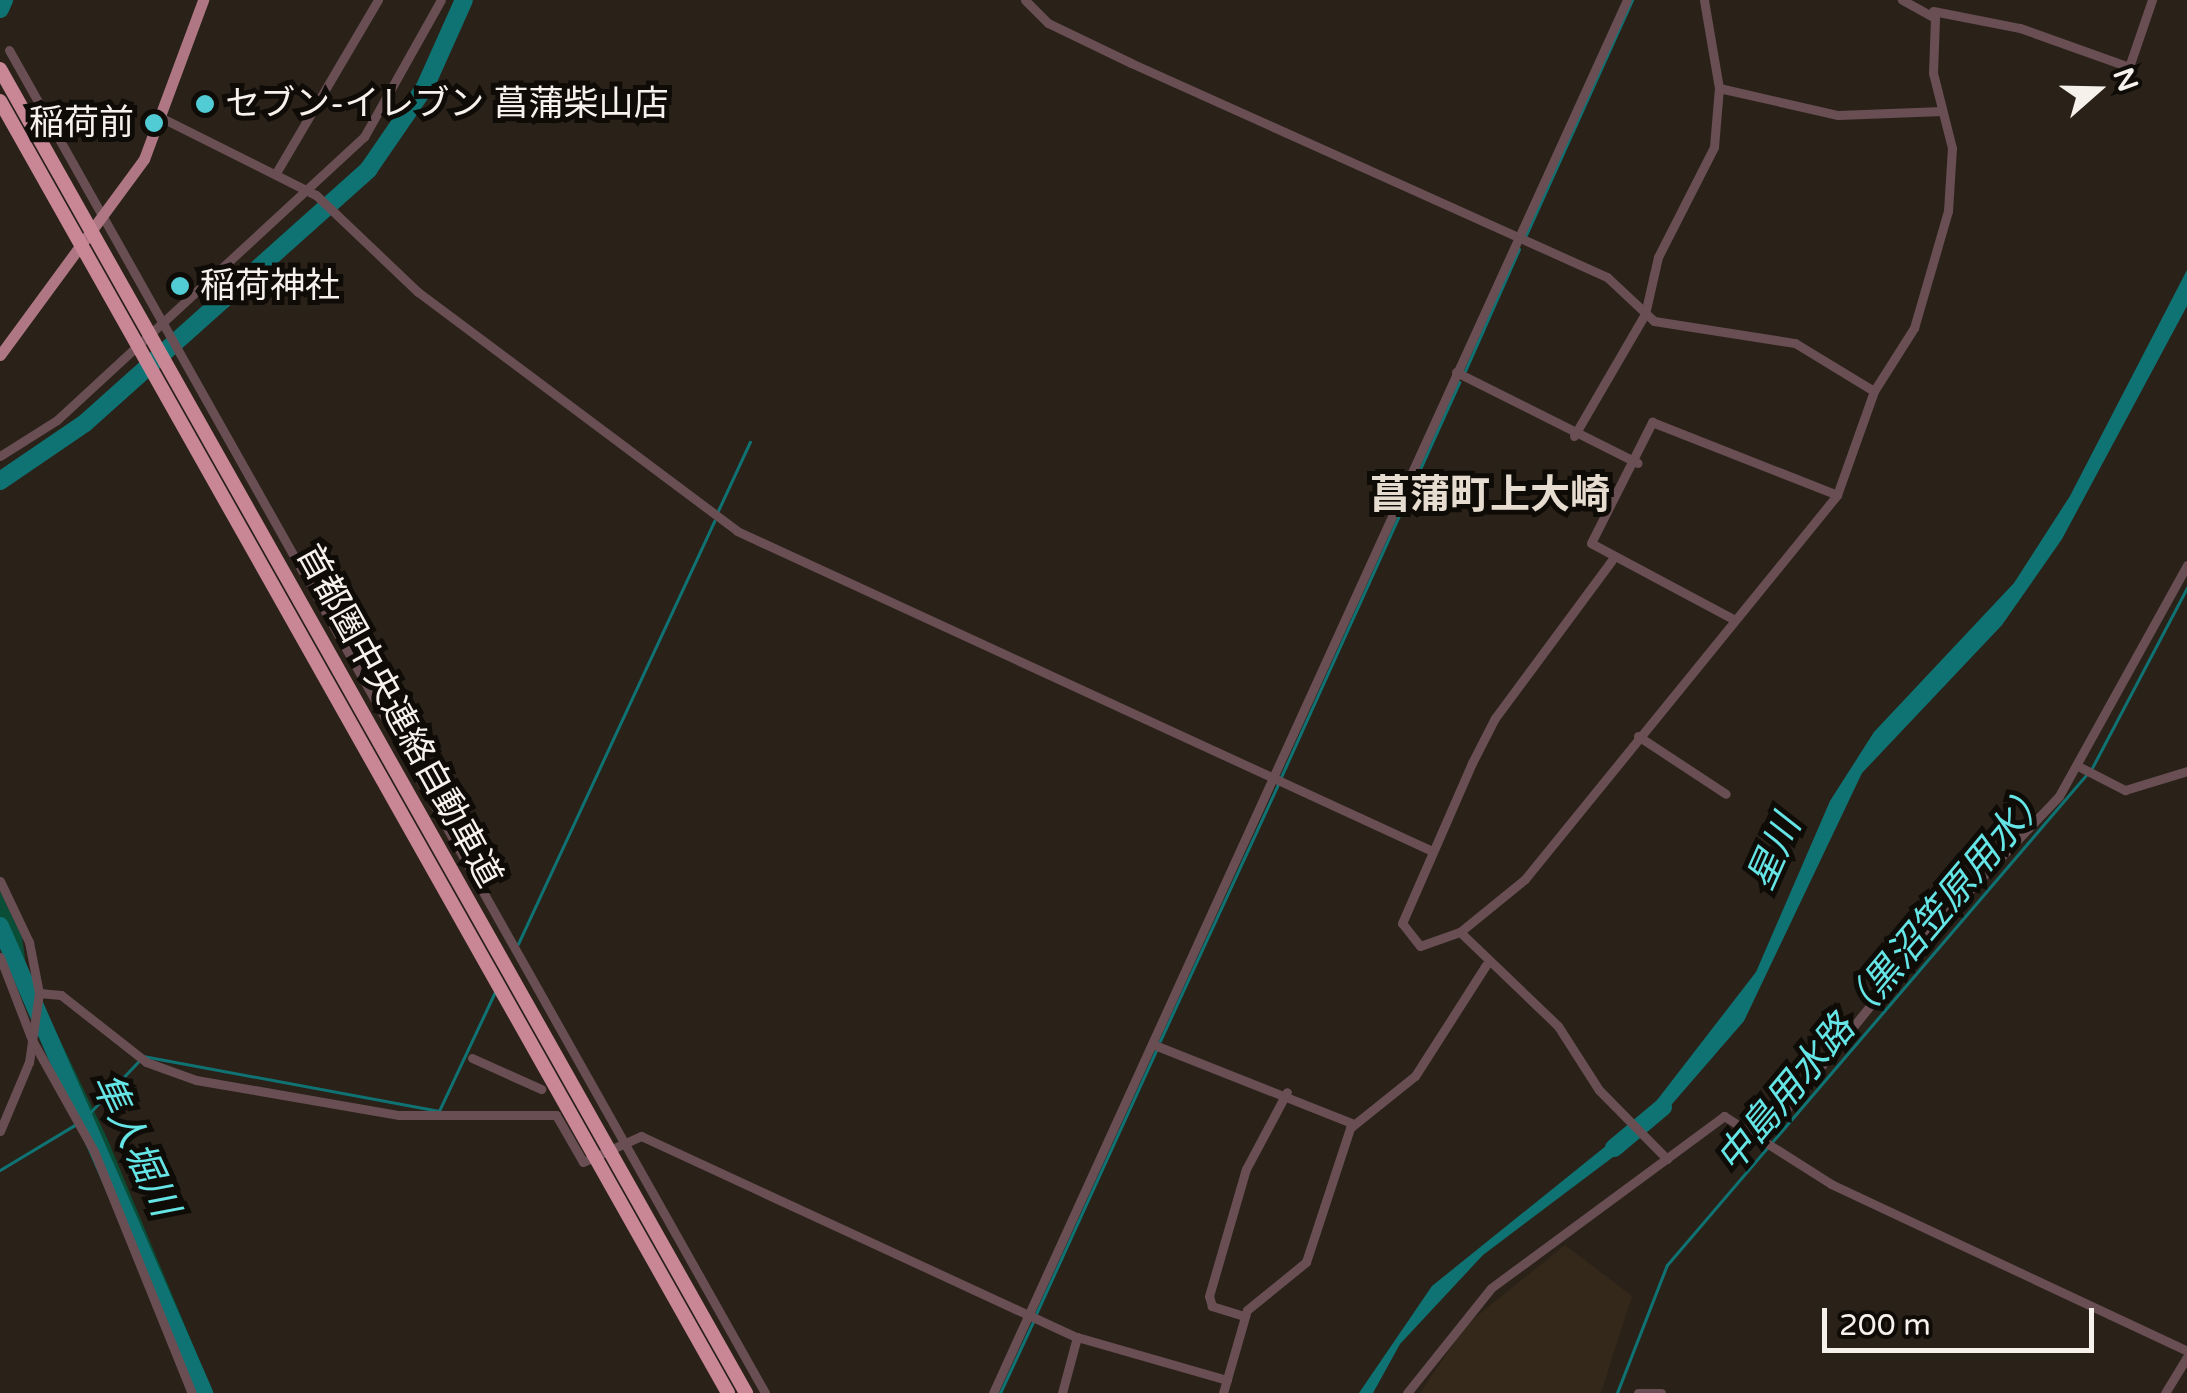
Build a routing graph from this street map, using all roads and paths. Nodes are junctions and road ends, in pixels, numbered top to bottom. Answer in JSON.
{"nodes":[{"id":1,"x":203,"y":0,"type":"edge"},
{"id":2,"x":378,"y":0,"type":"edge"},
{"id":3,"x":441,"y":0,"type":"edge"},
{"id":4,"x":1025,"y":0,"type":"edge"},
{"id":5,"x":1627,"y":0,"type":"edge"},
{"id":6,"x":1704,"y":0,"type":"edge"},
{"id":7,"x":1902,"y":0,"type":"edge"},
{"id":8,"x":2152,"y":0,"type":"edge"},
{"id":9,"x":1933,"y":11,"type":"junction"},
{"id":10,"x":9,"y":50,"type":"dead end"},
{"id":11,"x":0,"y":69,"type":"edge"},
{"id":12,"x":1718,"y":88,"type":"junction"},
{"id":13,"x":0,"y":101,"type":"edge"},
{"id":14,"x":1942,"y":111,"type":"junction"},
{"id":15,"x":164,"y":119,"type":"junction"},
{"id":16,"x":276,"y":173,"type":"junction"},
{"id":17,"x":312,"y":192,"type":"junction"},
{"id":18,"x":104,"y":216,"type":"junction"},
{"id":19,"x":1517,"y":241,"type":"junction"},
{"id":20,"x":1645,"y":314,"type":"junction"},
{"id":21,"x":164,"y":322,"type":"junction"},
{"id":22,"x":0,"y":355,"type":"edge"},
{"id":23,"x":1456,"y":372,"type":"junction"},
{"id":24,"x":1874,"y":391,"type":"junction"},
{"id":25,"x":1574,"y":436,"type":"junction"},
{"id":26,"x":0,"y":456,"type":"edge"},
{"id":27,"x":1638,"y":463,"type":"junction"},
{"id":28,"x":1836,"y":495,"type":"junction"},
{"id":29,"x":1612,"y":560,"type":"junction"},
{"id":30,"x":2187,"y":565,"type":"edge"},
{"id":31,"x":1734,"y":620,"type":"junction"},
{"id":32,"x":1638,"y":736,"type":"junction"},
{"id":33,"x":2081,"y":768,"type":"junction"},
{"id":34,"x":2187,"y":771,"type":"edge"},
{"id":35,"x":1273,"y":776,"type":"junction"},
{"id":36,"x":1726,"y":794,"type":"dead end"},
{"id":37,"x":1432,"y":851,"type":"junction"},
{"id":38,"x":0,"y":881,"type":"edge"},
{"id":39,"x":1460,"y":932,"type":"junction"},
{"id":40,"x":0,"y":957,"type":"edge"},
{"id":41,"x":1486,"y":965,"type":"junction"},
{"id":42,"x":39,"y":993,"type":"junction"},
{"id":43,"x":32,"y":1040,"type":"junction"},
{"id":44,"x":1152,"y":1044,"type":"junction"},
{"id":45,"x":472,"y":1058,"type":"dead end"},
{"id":46,"x":542,"y":1089,"type":"dead end"},
{"id":47,"x":1287,"y":1092,"type":"junction"},
{"id":48,"x":1354,"y":1124,"type":"junction"},
{"id":49,"x":0,"y":1131,"type":"edge"},
{"id":50,"x":1766,"y":1140,"type":"junction"},
{"id":51,"x":626,"y":1142,"type":"junction"},
{"id":52,"x":1667,"y":1160,"type":"junction"},
{"id":53,"x":1028,"y":1314,"type":"junction"},
{"id":54,"x":1244,"y":1316,"type":"junction"},
{"id":55,"x":1078,"y":1337,"type":"junction"},
{"id":56,"x":2187,"y":1354,"type":"edge"},
{"id":57,"x":1227,"y":1380,"type":"junction"},
{"id":58,"x":192,"y":1393,"type":"edge"},
{"id":59,"x":728,"y":1393,"type":"edge"},
{"id":60,"x":746,"y":1393,"type":"edge"},
{"id":61,"x":765,"y":1393,"type":"edge"},
{"id":62,"x":993,"y":1393,"type":"edge"},
{"id":63,"x":1062,"y":1393,"type":"edge"},
{"id":64,"x":1223,"y":1393,"type":"edge"},
{"id":65,"x":1408,"y":1393,"type":"edge"},
{"id":66,"x":1638,"y":1393,"type":"edge"},
{"id":67,"x":1661,"y":1393,"type":"edge"},
{"id":68,"x":2166,"y":1393,"type":"edge"}],
"edges":[{"from":1,"to":15,"type":"main road"},
{"from":2,"to":16,"type":"street"},
{"from":3,"to":17,"type":"street"},
{"from":4,"to":19,"type":"street"},
{"from":5,"to":19,"type":"street"},
{"from":6,"to":12,"type":"street"},
{"from":7,"to":9,"type":"street"},
{"from":8,"to":9,"type":"street"},
{"from":9,"to":14,"type":"street"},
{"from":10,"to":18,"type":"street"},
{"from":11,"to":60,"type":"highway","name":"首都圏中央連絡自動車道","bridge":true},
{"from":12,"to":14,"type":"street"},
{"from":12,"to":20,"type":"street"},
{"from":13,"to":59,"type":"highway","name":"首都圏中央連絡自動車道","bridge":true},
{"from":14,"to":24,"type":"street"},
{"from":15,"to":16,"type":"street"},
{"from":15,"to":18,"type":"main road"},
{"from":16,"to":17,"type":"street"},
{"from":17,"to":21,"type":"street"},
{"from":17,"to":35,"type":"street"},
{"from":18,"to":21,"type":"street"},
{"from":18,"to":22,"type":"main road"},
{"from":19,"to":20,"type":"street"},
{"from":19,"to":23,"type":"street"},
{"from":20,"to":24,"type":"street"},
{"from":20,"to":25,"type":"street"},
{"from":21,"to":26,"type":"street"},
{"from":21,"to":51,"type":"street"},
{"from":23,"to":25,"type":"street"},
{"from":23,"to":35,"type":"street"},
{"from":24,"to":28,"type":"street"},
{"from":25,"to":27,"type":"street"},
{"from":27,"to":28,"type":"street"},
{"from":27,"to":29,"type":"street"},
{"from":28,"to":31,"type":"street"},
{"from":29,"to":31,"type":"street"},
{"from":29,"to":37,"type":"street"},
{"from":30,"to":33,"type":"street"},
{"from":31,"to":32,"type":"street"},
{"from":32,"to":36,"type":"street"},
{"from":32,"to":39,"type":"street"},
{"from":33,"to":34,"type":"street"},
{"from":33,"to":50,"type":"street"},
{"from":35,"to":37,"type":"street"},
{"from":35,"to":44,"type":"street"},
{"from":37,"to":39,"type":"street"},
{"from":38,"to":42,"type":"street"},
{"from":39,"to":41,"type":"street"},
{"from":40,"to":43,"type":"street"},
{"from":41,"to":48,"type":"street"},
{"from":41,"to":52,"type":"street"},
{"from":42,"to":43,"type":"street"},
{"from":42,"to":51,"type":"street"},
{"from":43,"to":49,"type":"street"},
{"from":43,"to":58,"type":"street"},
{"from":44,"to":47,"type":"street"},
{"from":44,"to":53,"type":"street"},
{"from":45,"to":46,"type":"street"},
{"from":47,"to":48,"type":"street"},
{"from":47,"to":54,"type":"street"},
{"from":48,"to":54,"type":"street"},
{"from":50,"to":52,"type":"street"},
{"from":50,"to":56,"type":"street"},
{"from":51,"to":53,"type":"street"},
{"from":51,"to":61,"type":"street"},
{"from":52,"to":65,"type":"street"},
{"from":53,"to":55,"type":"street"},
{"from":53,"to":62,"type":"street"},
{"from":54,"to":57,"type":"street"},
{"from":55,"to":57,"type":"street"},
{"from":55,"to":63,"type":"street"},
{"from":56,"to":68,"type":"street"},
{"from":57,"to":64,"type":"street"},
{"from":66,"to":67,"type":"street"}]}
